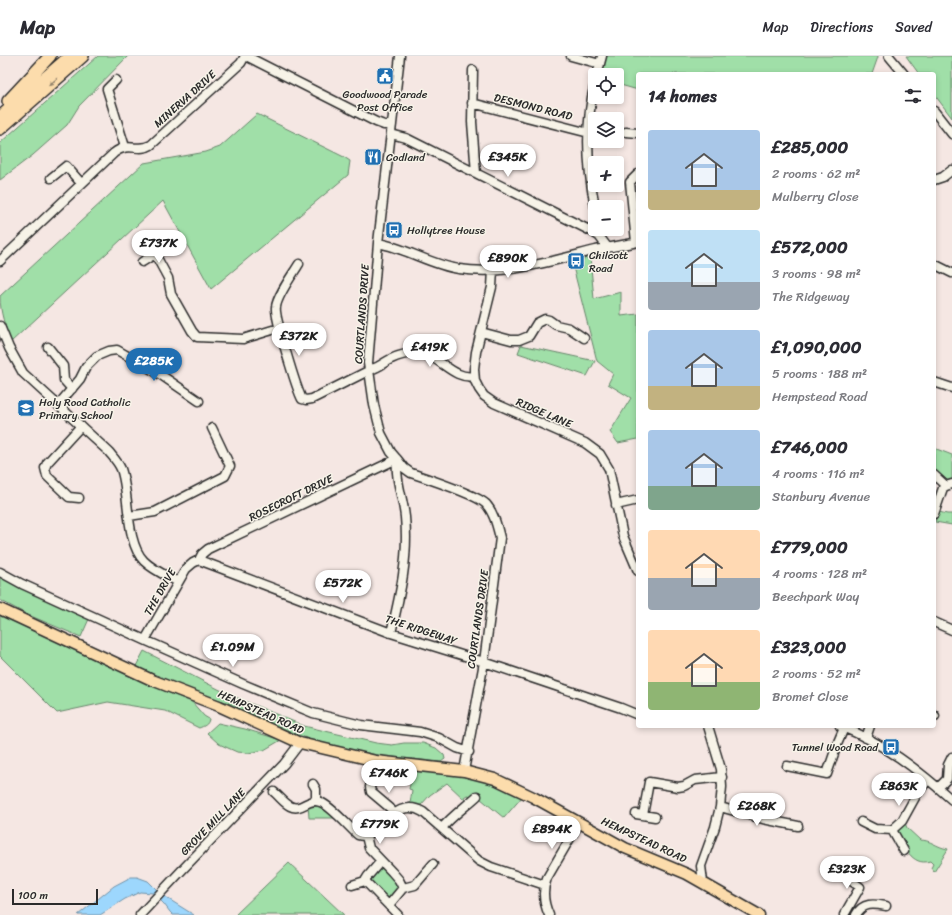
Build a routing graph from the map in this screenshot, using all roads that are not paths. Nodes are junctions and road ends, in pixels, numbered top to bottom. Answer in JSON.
{"nodes":[{"id":1,"x":50,"y":56,"type":"edge"},
{"id":2,"x":70,"y":56,"type":"edge"},
{"id":3,"x":83,"y":56,"type":"edge"},
{"id":4,"x":246,"y":56,"type":"edge"},
{"id":5,"x":400,"y":56,"type":"edge"},
{"id":6,"x":571,"y":56,"type":"edge"},
{"id":7,"x":889,"y":56,"type":"edge"},
{"id":8,"x":601,"y":60,"type":"edge"},
{"id":9,"x":473,"y":70,"type":"dead end"},
{"id":10,"x":902,"y":72,"type":"edge"},
{"id":11,"x":116,"y":80,"type":"dead end"},
{"id":12,"x":472,"y":103,"type":"junction"},
{"id":13,"x":0,"y":108,"type":"edge"},
{"id":14,"x":936,"y":114,"type":"edge"},
{"id":15,"x":0,"y":117,"type":"edge"},
{"id":16,"x":0,"y":129,"type":"edge"},
{"id":17,"x":391,"y":129,"type":"junction"},
{"id":18,"x":626,"y":132,"type":"dead end"},
{"id":19,"x":588,"y":133,"type":"edge"},
{"id":20,"x":636,"y":133,"type":"edge"},
{"id":21,"x":952,"y":134,"type":"edge"},
{"id":22,"x":125,"y":147,"type":"junction"},
{"id":23,"x":589,"y":148,"type":"edge"},
{"id":24,"x":952,"y":170,"type":"edge"},
{"id":25,"x":476,"y":174,"type":"junction"},
{"id":26,"x":636,"y":176,"type":"edge"},
{"id":27,"x":51,"y":178,"type":"dead end"},
{"id":28,"x":936,"y":179,"type":"edge"},
{"id":29,"x":81,"y":183,"type":"junction"},
{"id":30,"x":594,"y":200,"type":"edge"},
{"id":31,"x":588,"y":230,"type":"edge"},
{"id":32,"x":636,"y":233,"type":"edge"},
{"id":33,"x":599,"y":236,"type":"edge"},
{"id":34,"x":636,"y":242,"type":"edge"},
{"id":35,"x":378,"y":244,"type":"junction"},
{"id":36,"x":608,"y":248,"type":"junction"},
{"id":37,"x":0,"y":261,"type":"edge"},
{"id":38,"x":142,"y":262,"type":"dead end"},
{"id":39,"x":299,"y":264,"type":"dead end"},
{"id":40,"x":936,"y":265,"type":"edge"},
{"id":41,"x":493,"y":270,"type":"junction"},
{"id":42,"x":952,"y":273,"type":"edge"},
{"id":43,"x":0,"y":326,"type":"edge"},
{"id":44,"x":279,"y":328,"type":"junction"},
{"id":45,"x":481,"y":332,"type":"junction"},
{"id":46,"x":584,"y":338,"type":"dead end"},
{"id":47,"x":48,"y":347,"type":"dead end"},
{"id":48,"x":369,"y":370,"type":"junction"},
{"id":49,"x":474,"y":376,"type":"junction"},
{"id":50,"x":936,"y":383,"type":"edge"},
{"id":51,"x":952,"y":388,"type":"edge"},
{"id":52,"x":72,"y":389,"type":"junction"},
{"id":53,"x":199,"y":401,"type":"dead end"},
{"id":54,"x":58,"y":405,"type":"junction"},
{"id":55,"x":81,"y":426,"type":"junction"},
{"id":56,"x":212,"y":428,"type":"dead end"},
{"id":57,"x":397,"y":460,"type":"junction"},
{"id":58,"x":936,"y":476,"type":"edge"},
{"id":59,"x":949,"y":485,"type":"edge"},
{"id":60,"x":79,"y":498,"type":"dead end"},
{"id":61,"x":636,"y":501,"type":"edge"},
{"id":62,"x":616,"y":506,"type":"junction"},
{"id":63,"x":936,"y":509,"type":"edge"},
{"id":64,"x":129,"y":516,"type":"junction"},
{"id":65,"x":199,"y":560,"type":"junction"},
{"id":66,"x":636,"y":566,"type":"edge"},
{"id":67,"x":0,"y":572,"type":"edge"},
{"id":68,"x":178,"y":582,"type":"junction"},
{"id":69,"x":0,"y":609,"type":"edge"},
{"id":70,"x":936,"y":623,"type":"edge"},
{"id":71,"x":952,"y":630,"type":"edge"},
{"id":72,"x":391,"y":633,"type":"junction"},
{"id":73,"x":145,"y":640,"type":"junction"},
{"id":74,"x":484,"y":662,"type":"junction"},
{"id":75,"x":636,"y":714,"type":"edge"},
{"id":76,"x":709,"y":728,"type":"edge"},
{"id":77,"x":842,"y":728,"type":"edge"},
{"id":78,"x":844,"y":728,"type":"edge"},
{"id":79,"x":869,"y":728,"type":"edge"},
{"id":80,"x":866,"y":738,"type":"junction"},
{"id":81,"x":300,"y":743,"type":"junction"},
{"id":82,"x":469,"y":752,"type":"junction"},
{"id":83,"x":952,"y":757,"type":"edge"},
{"id":84,"x":787,"y":766,"type":"dead end"},
{"id":85,"x":464,"y":771,"type":"junction"},
{"id":86,"x":373,"y":776,"type":"dead end"},
{"id":87,"x":722,"y":777,"type":"junction"},
{"id":88,"x":928,"y":780,"type":"junction"},
{"id":89,"x":313,"y":784,"type":"dead end"},
{"id":90,"x":938,"y":788,"type":"junction"},
{"id":91,"x":274,"y":792,"type":"dead end"},
{"id":92,"x":477,"y":796,"type":"dead end"},
{"id":93,"x":952,"y":800,"type":"edge"},
{"id":94,"x":316,"y":801,"type":"junction"},
{"id":95,"x":720,"y":807,"type":"junction"},
{"id":96,"x":393,"y":814,"type":"junction"},
{"id":97,"x":655,"y":817,"type":"dead end"},
{"id":98,"x":861,"y":822,"type":"dead end"},
{"id":99,"x":579,"y":823,"type":"junction"},
{"id":100,"x":798,"y":826,"type":"dead end"},
{"id":101,"x":442,"y":828,"type":"junction"},
{"id":102,"x":892,"y":830,"type":"junction"},
{"id":103,"x":366,"y":836,"type":"junction"},
{"id":104,"x":904,"y":851,"type":"dead end"},
{"id":105,"x":382,"y":861,"type":"junction"},
{"id":106,"x":434,"y":864,"type":"dead end"},
{"id":107,"x":701,"y":866,"type":"junction"},
{"id":108,"x":834,"y":869,"type":"dead end"},
{"id":109,"x":687,"y":874,"type":"junction"},
{"id":110,"x":365,"y":882,"type":"junction"},
{"id":111,"x":703,"y":882,"type":"junction"},
{"id":112,"x":352,"y":885,"type":"dead end"},
{"id":113,"x":545,"y":885,"type":"junction"},
{"id":114,"x":403,"y":888,"type":"junction"},
{"id":115,"x":389,"y":905,"type":"junction"},
{"id":116,"x":886,"y":906,"type":"dead end"},
{"id":117,"x":140,"y":915,"type":"edge"},
{"id":118,"x":398,"y":915,"type":"edge"},
{"id":119,"x":549,"y":915,"type":"edge"},
{"id":120,"x":759,"y":915,"type":"edge"},
{"id":121,"x":844,"y":915,"type":"edge"},
{"id":122,"x":856,"y":915,"type":"edge"}],
"edges":[{"from":1,"to":13,"type":"highway"},
{"from":2,"to":15,"type":"highway"},
{"from":3,"to":16,"type":"highway","one_way":true},
{"from":4,"to":17,"type":"street"},
{"from":4,"to":22,"type":"street","name":"MINERVA DRIVE"},
{"from":5,"to":17,"type":"street","name":"COURTLANDS DRIVE"},
{"from":6,"to":8,"type":"street"},
{"from":7,"to":10,"type":"street"},
{"from":9,"to":12,"type":"street"},
{"from":11,"to":22,"type":"street"},
{"from":12,"to":19,"type":"street","name":"DESMOND ROAD"},
{"from":12,"to":25,"type":"street"},
{"from":14,"to":21,"type":"street"},
{"from":17,"to":25,"type":"street"},
{"from":17,"to":35,"type":"street","name":"COURTLANDS DRIVE"},
{"from":18,"to":20,"type":"street"},
{"from":22,"to":29,"type":"street"},
{"from":23,"to":30,"type":"street"},
{"from":24,"to":28,"type":"street"},
{"from":25,"to":31,"type":"street"},
{"from":26,"to":32,"type":"street"},
{"from":27,"to":29,"type":"street"},
{"from":29,"to":37,"type":"street"},
{"from":33,"to":36,"type":"street"},
{"from":34,"to":36,"type":"street"},
{"from":35,"to":41,"type":"street"},
{"from":35,"to":48,"type":"street","name":"COURTLANDS DRIVE"},
{"from":36,"to":41,"type":"street"},
{"from":38,"to":44,"type":"street"},
{"from":39,"to":44,"type":"street"},
{"from":40,"to":42,"type":"street"},
{"from":41,"to":45,"type":"street"},
{"from":43,"to":54,"type":"street"},
{"from":44,"to":48,"type":"street"},
{"from":45,"to":46,"type":"street"},
{"from":45,"to":49,"type":"street"},
{"from":47,"to":52,"type":"street"},
{"from":48,"to":49,"type":"street"},
{"from":48,"to":57,"type":"street","name":"COURTLANDS DRIVE"},
{"from":49,"to":62,"type":"street","name":"RIDGE LANE"},
{"from":50,"to":51,"type":"street"},
{"from":52,"to":53,"type":"street"},
{"from":52,"to":54,"type":"street"},
{"from":54,"to":55,"type":"street"},
{"from":55,"to":60,"type":"street"},
{"from":55,"to":64,"type":"street"},
{"from":56,"to":64,"type":"street"},
{"from":57,"to":65,"type":"street","name":"ROSECROFT DRIVE"},
{"from":57,"to":72,"type":"street"},
{"from":57,"to":74,"type":"street","name":"COURTLANDS DRIVE"},
{"from":58,"to":59,"type":"street"},
{"from":59,"to":63,"type":"street"},
{"from":61,"to":62,"type":"street"},
{"from":62,"to":66,"type":"street","name":"RIDGE LANE"},
{"from":64,"to":68,"type":"street"},
{"from":65,"to":68,"type":"street","name":"THE DRIVE"},
{"from":65,"to":72,"type":"street","name":"THE RIDGEWAY"},
{"from":67,"to":73,"type":"street","name":"HEMPSTEAD ROAD"},
{"from":68,"to":73,"type":"street","name":"THE DRIVE"},
{"from":69,"to":81,"type":"main road","name":"HEMPSTEAD ROAD"},
{"from":70,"to":71,"type":"street"},
{"from":72,"to":74,"type":"street","name":"THE RIDGEWAY"},
{"from":73,"to":82,"type":"street","name":"HEMPSTEAD ROAD"},
{"from":74,"to":75,"type":"street","name":"THE RIDGEWAY"},
{"from":74,"to":82,"type":"street","name":"COURTLANDS DRIVE"},
{"from":76,"to":87,"type":"street"},
{"from":77,"to":84,"type":"street"},
{"from":78,"to":80,"type":"street"},
{"from":79,"to":80,"type":"street"},
{"from":80,"to":88,"type":"street"},
{"from":81,"to":85,"type":"main road","name":"HEMPSTEAD ROAD"},
{"from":81,"to":117,"type":"street","name":"GROVE MILL LANE"},
{"from":82,"to":85,"type":"street","name":"COURTLANDS DRIVE"},
{"from":83,"to":90,"type":"street"},
{"from":85,"to":99,"type":"main road","name":"HEMPSTEAD ROAD"},
{"from":86,"to":96,"type":"street"},
{"from":87,"to":95,"type":"street"},
{"from":87,"to":97,"type":"street"},
{"from":88,"to":90,"type":"street"},
{"from":88,"to":102,"type":"street"},
{"from":89,"to":94,"type":"street"},
{"from":90,"to":93,"type":"street"},
{"from":91,"to":94,"type":"street"},
{"from":92,"to":101,"type":"street"},
{"from":94,"to":103,"type":"street"},
{"from":95,"to":100,"type":"street"},
{"from":95,"to":107,"type":"street"},
{"from":96,"to":101,"type":"street"},
{"from":96,"to":103,"type":"street"},
{"from":98,"to":102,"type":"street"},
{"from":99,"to":109,"type":"main road","name":"HEMPSTEAD ROAD"},
{"from":99,"to":113,"type":"street"},
{"from":101,"to":113,"type":"street"},
{"from":102,"to":104,"type":"street"},
{"from":103,"to":105,"type":"street"},
{"from":105,"to":110,"type":"street"},
{"from":105,"to":114,"type":"street"},
{"from":106,"to":114,"type":"street"},
{"from":107,"to":109,"type":"street"},
{"from":107,"to":111,"type":"street"},
{"from":108,"to":121,"type":"street"},
{"from":109,"to":111,"type":"main road","name":"HEMPSTEAD ROAD"},
{"from":110,"to":112,"type":"street"},
{"from":110,"to":115,"type":"street"},
{"from":111,"to":120,"type":"main road","name":"HEMPSTEAD ROAD"},
{"from":113,"to":119,"type":"street"},
{"from":114,"to":115,"type":"street"},
{"from":115,"to":118,"type":"street"},
{"from":116,"to":122,"type":"street"}]}
